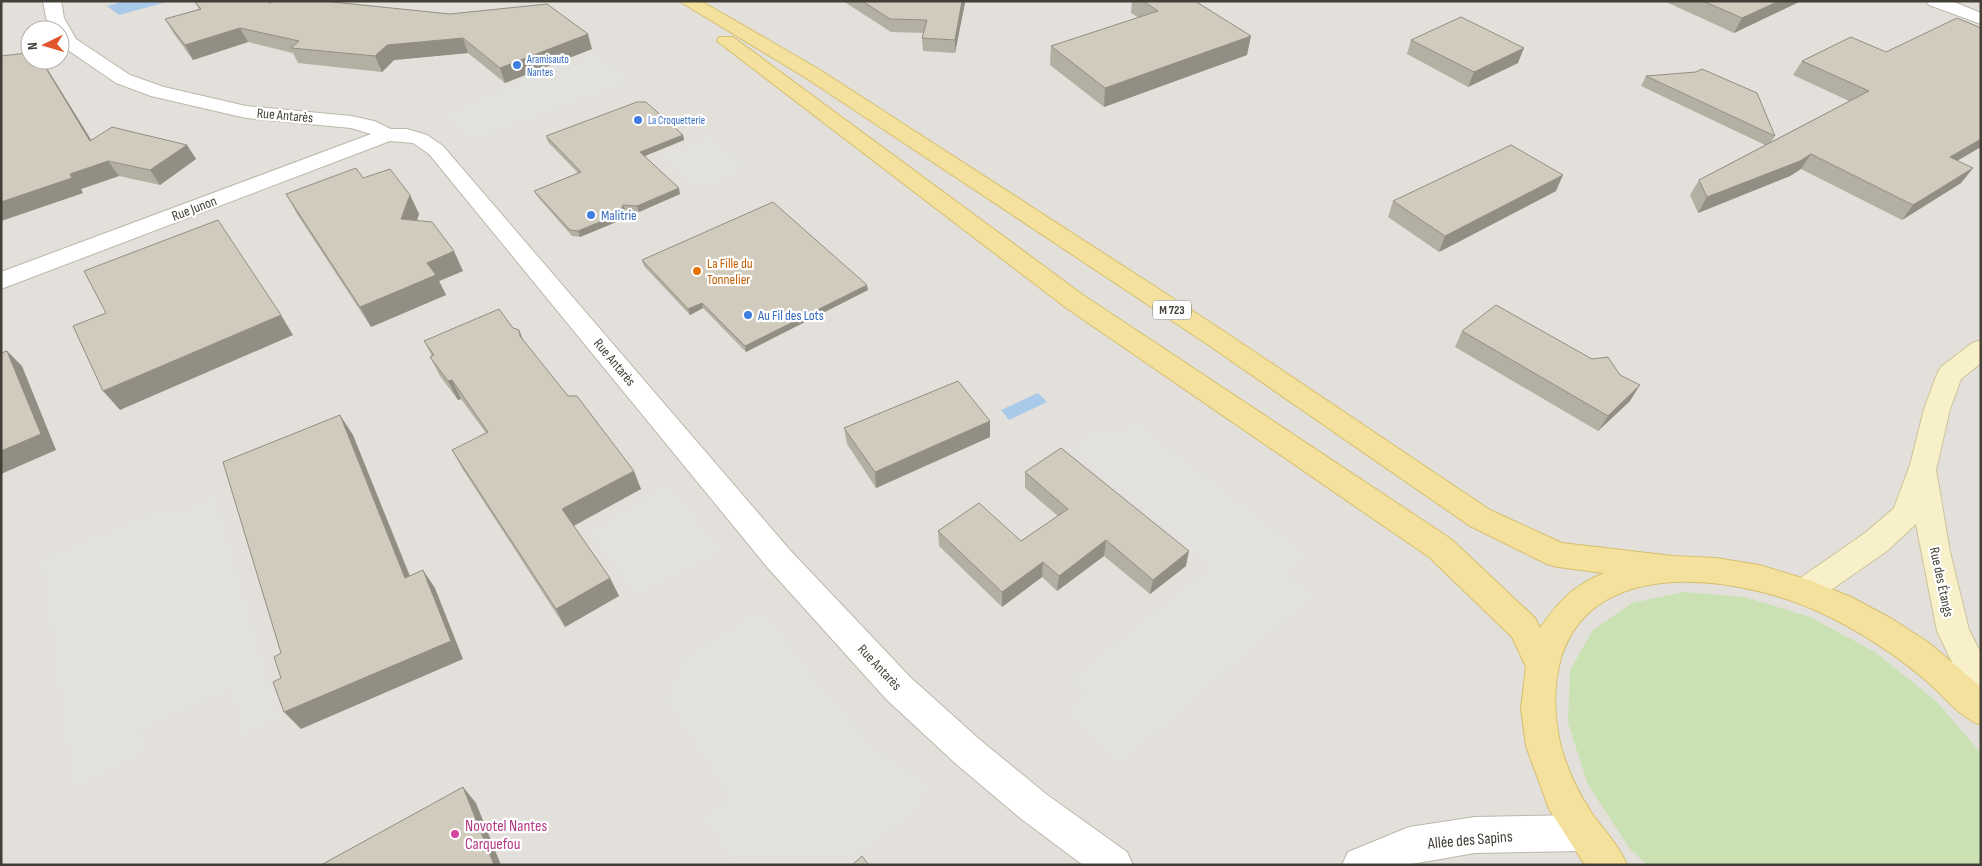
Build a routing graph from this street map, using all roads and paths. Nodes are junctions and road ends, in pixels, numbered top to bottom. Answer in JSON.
{"nodes":[{"id":1,"x":52,"y":1,"type":"edge"},
{"id":2,"x":676,"y":1,"type":"edge"},
{"id":3,"x":688,"y":1,"type":"edge"},
{"id":4,"x":1935,"y":1,"type":"edge"},
{"id":5,"x":1981,"y":19,"type":"edge"},
{"id":6,"x":387,"y":135,"type":"junction"},
{"id":7,"x":1,"y":281,"type":"edge"},
{"id":8,"x":1981,"y":349,"type":"edge"},
{"id":9,"x":1922,"y":471,"type":"junction"},
{"id":10,"x":1673,"y":569,"type":"junction"},
{"id":11,"x":1804,"y":592,"type":"junction"},
{"id":12,"x":1540,"y":663,"type":"junction"},
{"id":13,"x":1981,"y":688,"type":"edge"},
{"id":14,"x":1981,"y":710,"type":"edge"},
{"id":15,"x":1583,"y":833,"type":"junction"},
{"id":16,"x":1114,"y":865,"type":"edge"},
{"id":17,"x":1361,"y":865,"type":"edge"},
{"id":18,"x":1608,"y":865,"type":"edge"}],
"edges":[{"from":1,"to":6,"type":"street","name":"Rue Antarès"},
{"from":2,"to":12,"type":"main road"},
{"from":3,"to":10,"type":"main road","number":"M 723"},
{"from":4,"to":5,"type":"street"},
{"from":6,"to":7,"type":"street","name":"Rue Junon"},
{"from":6,"to":16,"type":"street","name":"Rue Antarès"},
{"from":8,"to":9,"type":"main road","name":"Rue des Étangs"},
{"from":9,"to":11,"type":"main road","name":"Rue des Étangs"},
{"from":9,"to":13,"type":"main road","name":"Rue des Étangs"},
{"from":10,"to":11,"type":"main road"},
{"from":10,"to":12,"type":"main road"},
{"from":11,"to":14,"type":"main road"},
{"from":12,"to":15,"type":"main road"},
{"from":15,"to":17,"type":"street","name":"Allée des Sapins"},
{"from":15,"to":18,"type":"main road"}]}
